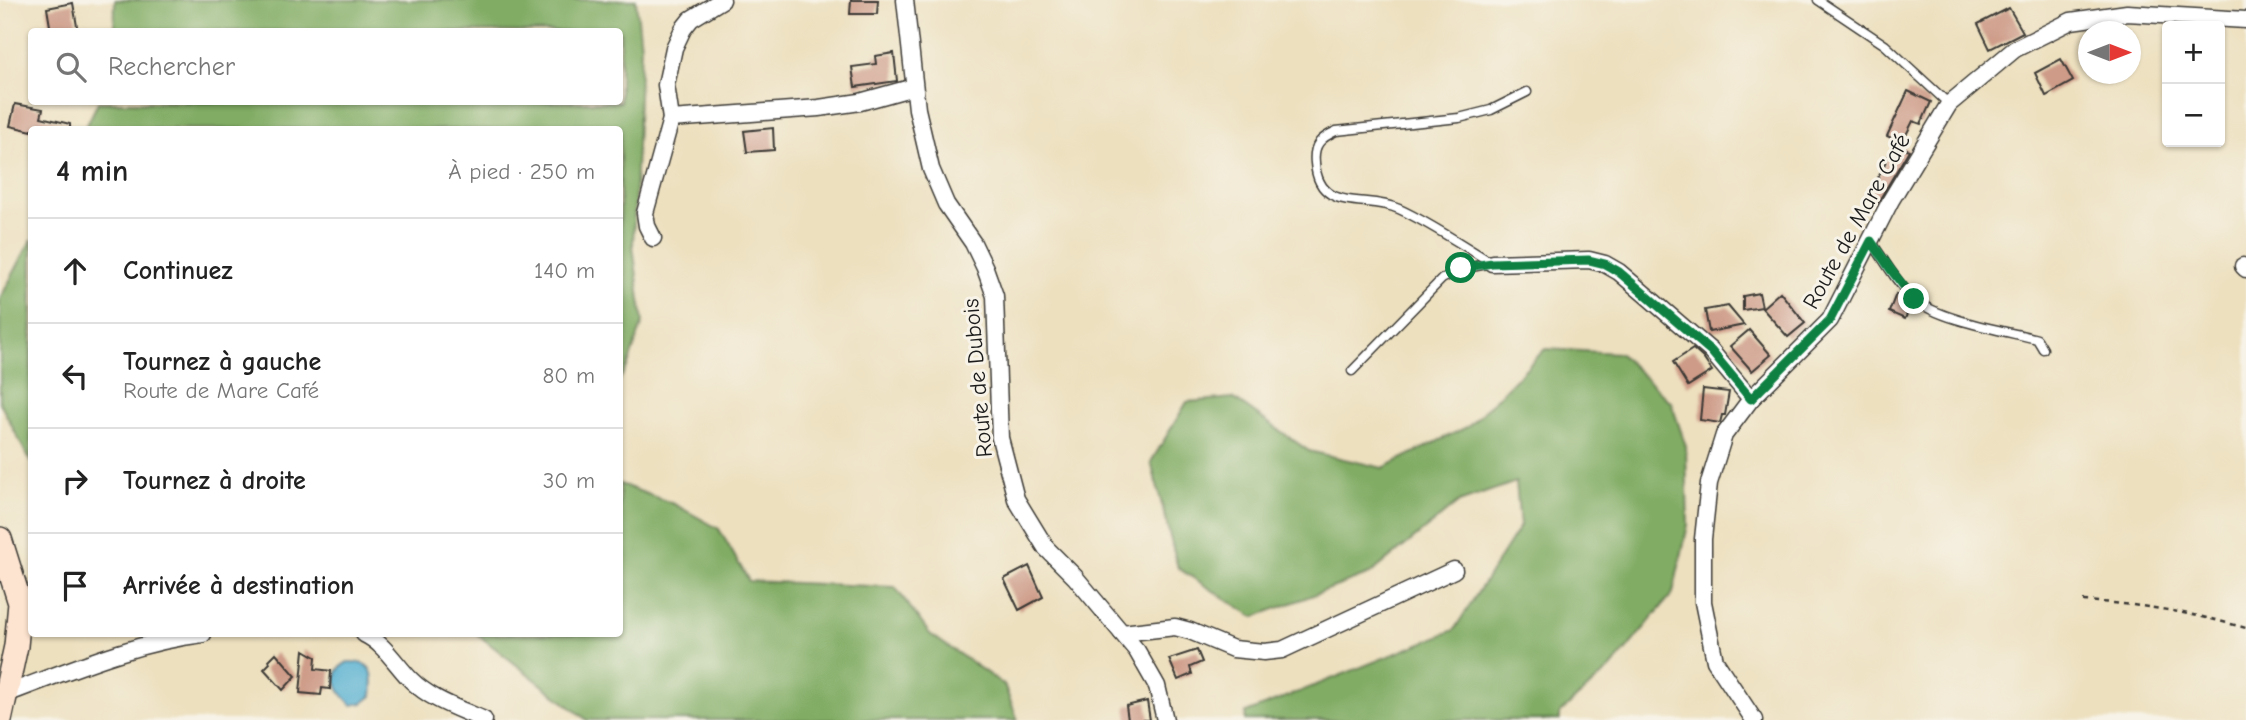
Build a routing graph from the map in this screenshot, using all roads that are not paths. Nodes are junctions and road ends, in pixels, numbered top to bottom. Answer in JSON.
{"nodes":[{"id":1,"x":722,"y":0,"type":"edge"},
{"id":2,"x":905,"y":0,"type":"edge"},
{"id":3,"x":1818,"y":0,"type":"edge"},
{"id":4,"x":2246,"y":20,"type":"edge"},
{"id":5,"x":914,"y":87,"type":"junction"},
{"id":6,"x":1527,"y":92,"type":"dead end"},
{"id":7,"x":1949,"y":104,"type":"junction"},
{"id":8,"x":671,"y":118,"type":"junction"},
{"id":9,"x":653,"y":238,"type":"dead end"},
{"id":10,"x":1871,"y":241,"type":"junction"},
{"id":11,"x":1492,"y":263,"type":"junction"},
{"id":12,"x":2043,"y":349,"type":"dead end"},
{"id":13,"x":1352,"y":372,"type":"dead end"},
{"id":14,"x":1751,"y":399,"type":"junction"},
{"id":15,"x":0,"y":539,"type":"edge"},
{"id":16,"x":1454,"y":570,"type":"dead end"},
{"id":17,"x":1122,"y":633,"type":"junction"},
{"id":18,"x":178,"y":637,"type":"edge"},
{"id":19,"x":371,"y":637,"type":"edge"},
{"id":20,"x":6,"y":694,"type":"junction"},
{"id":21,"x":0,"y":720,"type":"edge"},
{"id":22,"x":484,"y":720,"type":"edge"},
{"id":23,"x":1165,"y":720,"type":"edge"},
{"id":24,"x":1754,"y":720,"type":"edge"}],
"edges":[{"from":1,"to":8,"type":"street"},
{"from":2,"to":5,"type":"street","name":"Route de Dubois"},
{"from":3,"to":7,"type":"lane"},
{"from":4,"to":7,"type":"street","name":"Route de Mare Café"},
{"from":5,"to":8,"type":"street"},
{"from":5,"to":17,"type":"street","name":"Route de Dubois"},
{"from":6,"to":11,"type":"lane"},
{"from":7,"to":10,"type":"street","name":"Route de Mare Café"},
{"from":8,"to":9,"type":"street"},
{"from":10,"to":12,"type":"lane"},
{"from":10,"to":14,"type":"street","name":"Route de Mare Café"},
{"from":11,"to":13,"type":"lane"},
{"from":11,"to":14,"type":"street"},
{"from":14,"to":24,"type":"street","name":"Route de Mare Café"},
{"from":15,"to":20,"type":"street"},
{"from":16,"to":17,"type":"street"},
{"from":17,"to":23,"type":"street","name":"Route de Dubois"},
{"from":18,"to":20,"type":"street"},
{"from":19,"to":22,"type":"street"},
{"from":20,"to":21,"type":"street"}]}
